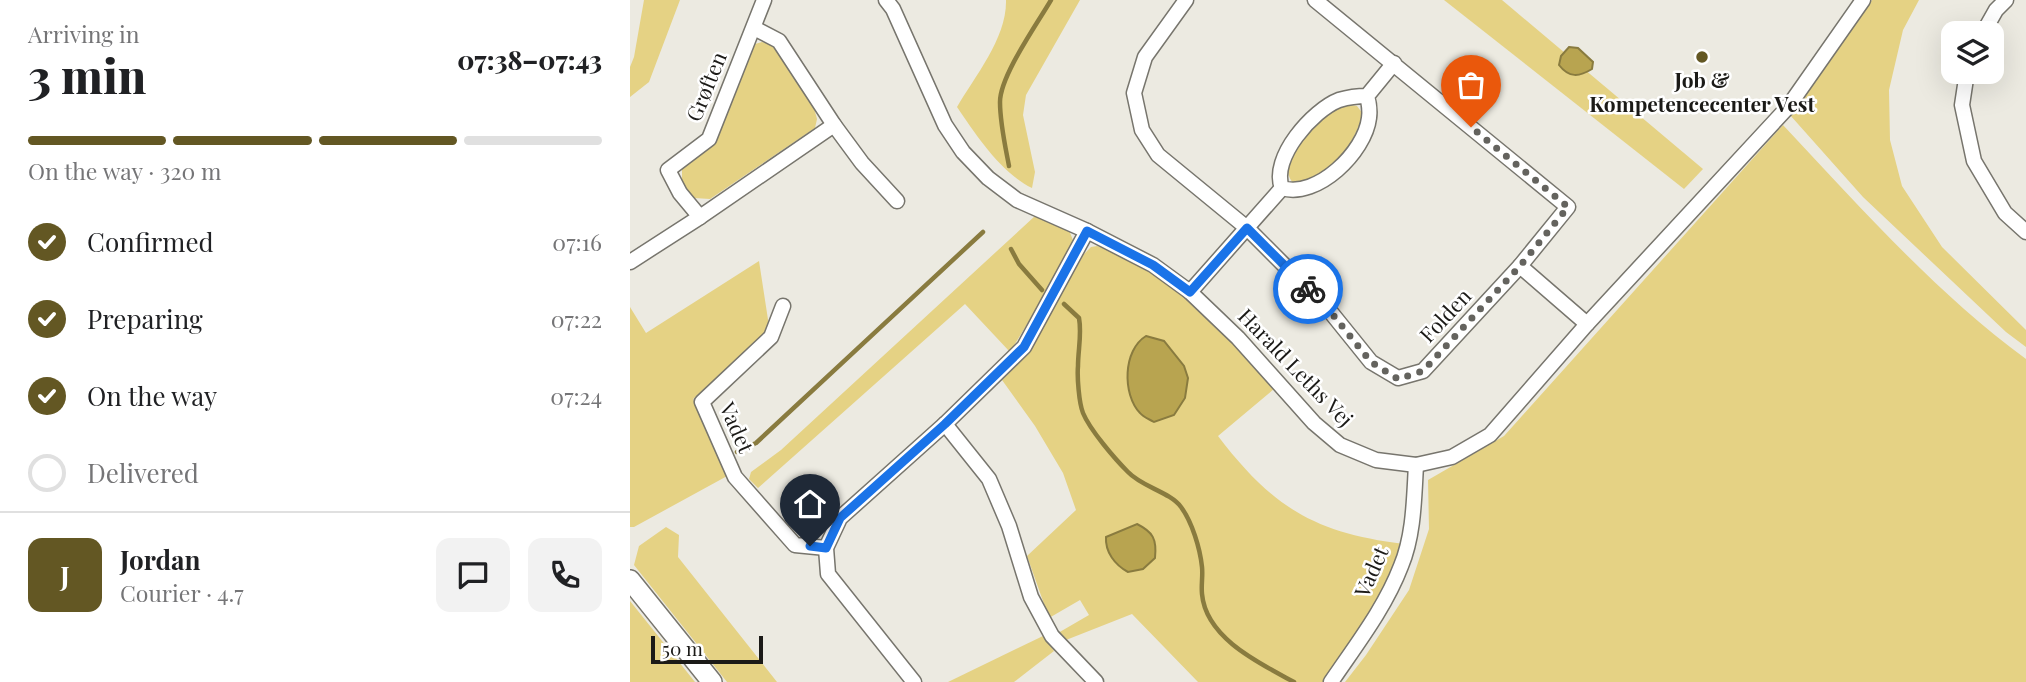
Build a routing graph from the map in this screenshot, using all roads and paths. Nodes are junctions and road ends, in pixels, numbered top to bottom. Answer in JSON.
{"nodes":[{"id":1,"x":764,"y":0,"type":"edge"},
{"id":2,"x":886,"y":0,"type":"edge"},
{"id":3,"x":1186,"y":0,"type":"edge"},
{"id":4,"x":1315,"y":0,"type":"edge"},
{"id":5,"x":1863,"y":0,"type":"edge"},
{"id":6,"x":1996,"y":3,"type":"edge"},
{"id":7,"x":1988,"y":21,"type":"edge"},
{"id":8,"x":754,"y":28,"type":"junction"},
{"id":9,"x":1394,"y":63,"type":"junction"},
{"id":10,"x":1965,"y":84,"type":"edge"},
{"id":11,"x":1367,"y":96,"type":"junction"},
{"id":12,"x":834,"y":125,"type":"junction"},
{"id":13,"x":1282,"y":188,"type":"junction"},
{"id":14,"x":897,"y":201,"type":"dead end"},
{"id":15,"x":700,"y":217,"type":"junction"},
{"id":16,"x":1247,"y":228,"type":"junction"},
{"id":17,"x":1087,"y":231,"type":"junction"},
{"id":18,"x":2026,"y":232,"type":"edge"},
{"id":19,"x":630,"y":262,"type":"edge"},
{"id":20,"x":1520,"y":266,"type":"junction"},
{"id":21,"x":1190,"y":292,"type":"junction"},
{"id":22,"x":783,"y":306,"type":"dead end"},
{"id":23,"x":1587,"y":324,"type":"junction"},
{"id":24,"x":945,"y":424,"type":"junction"},
{"id":25,"x":1416,"y":465,"type":"junction"},
{"id":26,"x":826,"y":548,"type":"junction"},
{"id":27,"x":630,"y":580,"type":"edge"},
{"id":28,"x":712,"y":682,"type":"edge"},
{"id":29,"x":914,"y":682,"type":"edge"},
{"id":30,"x":1096,"y":682,"type":"edge"},
{"id":31,"x":1331,"y":682,"type":"edge"}],
"edges":[{"from":1,"to":8,"type":"street","name":"Grøften"},
{"from":2,"to":17,"type":"street","name":"Harald Leths Vej"},
{"from":3,"to":16,"type":"street","name":"Folden"},
{"from":4,"to":9,"type":"street","name":"Folden"},
{"from":5,"to":23,"type":"street","name":"Harald Leths Vej"},
{"from":6,"to":7,"type":"street"},
{"from":8,"to":12,"type":"street"},
{"from":8,"to":15,"type":"street","name":"Grøften"},
{"from":9,"to":11,"type":"street"},
{"from":9,"to":20,"type":"street","name":"Folden"},
{"from":10,"to":18,"type":"street"},
{"from":11,"to":13,"type":"street"},
{"from":11,"to":13,"type":"street"},
{"from":12,"to":14,"type":"street"},
{"from":12,"to":15,"type":"street"},
{"from":13,"to":16,"type":"street"},
{"from":15,"to":19,"type":"street"},
{"from":16,"to":20,"type":"street","name":"Folden"},
{"from":16,"to":21,"type":"street"},
{"from":17,"to":21,"type":"street","name":"Harald Leths Vej"},
{"from":17,"to":24,"type":"street"},
{"from":20,"to":23,"type":"street"},
{"from":21,"to":25,"type":"street","name":"Harald Leths Vej"},
{"from":22,"to":26,"type":"street","name":"Vadet"},
{"from":23,"to":25,"type":"street","name":"Harald Leths Vej"},
{"from":24,"to":26,"type":"street"},
{"from":24,"to":30,"type":"street"},
{"from":25,"to":31,"type":"street","name":"Vadet"},
{"from":26,"to":29,"type":"street"},
{"from":27,"to":28,"type":"street"}]}
